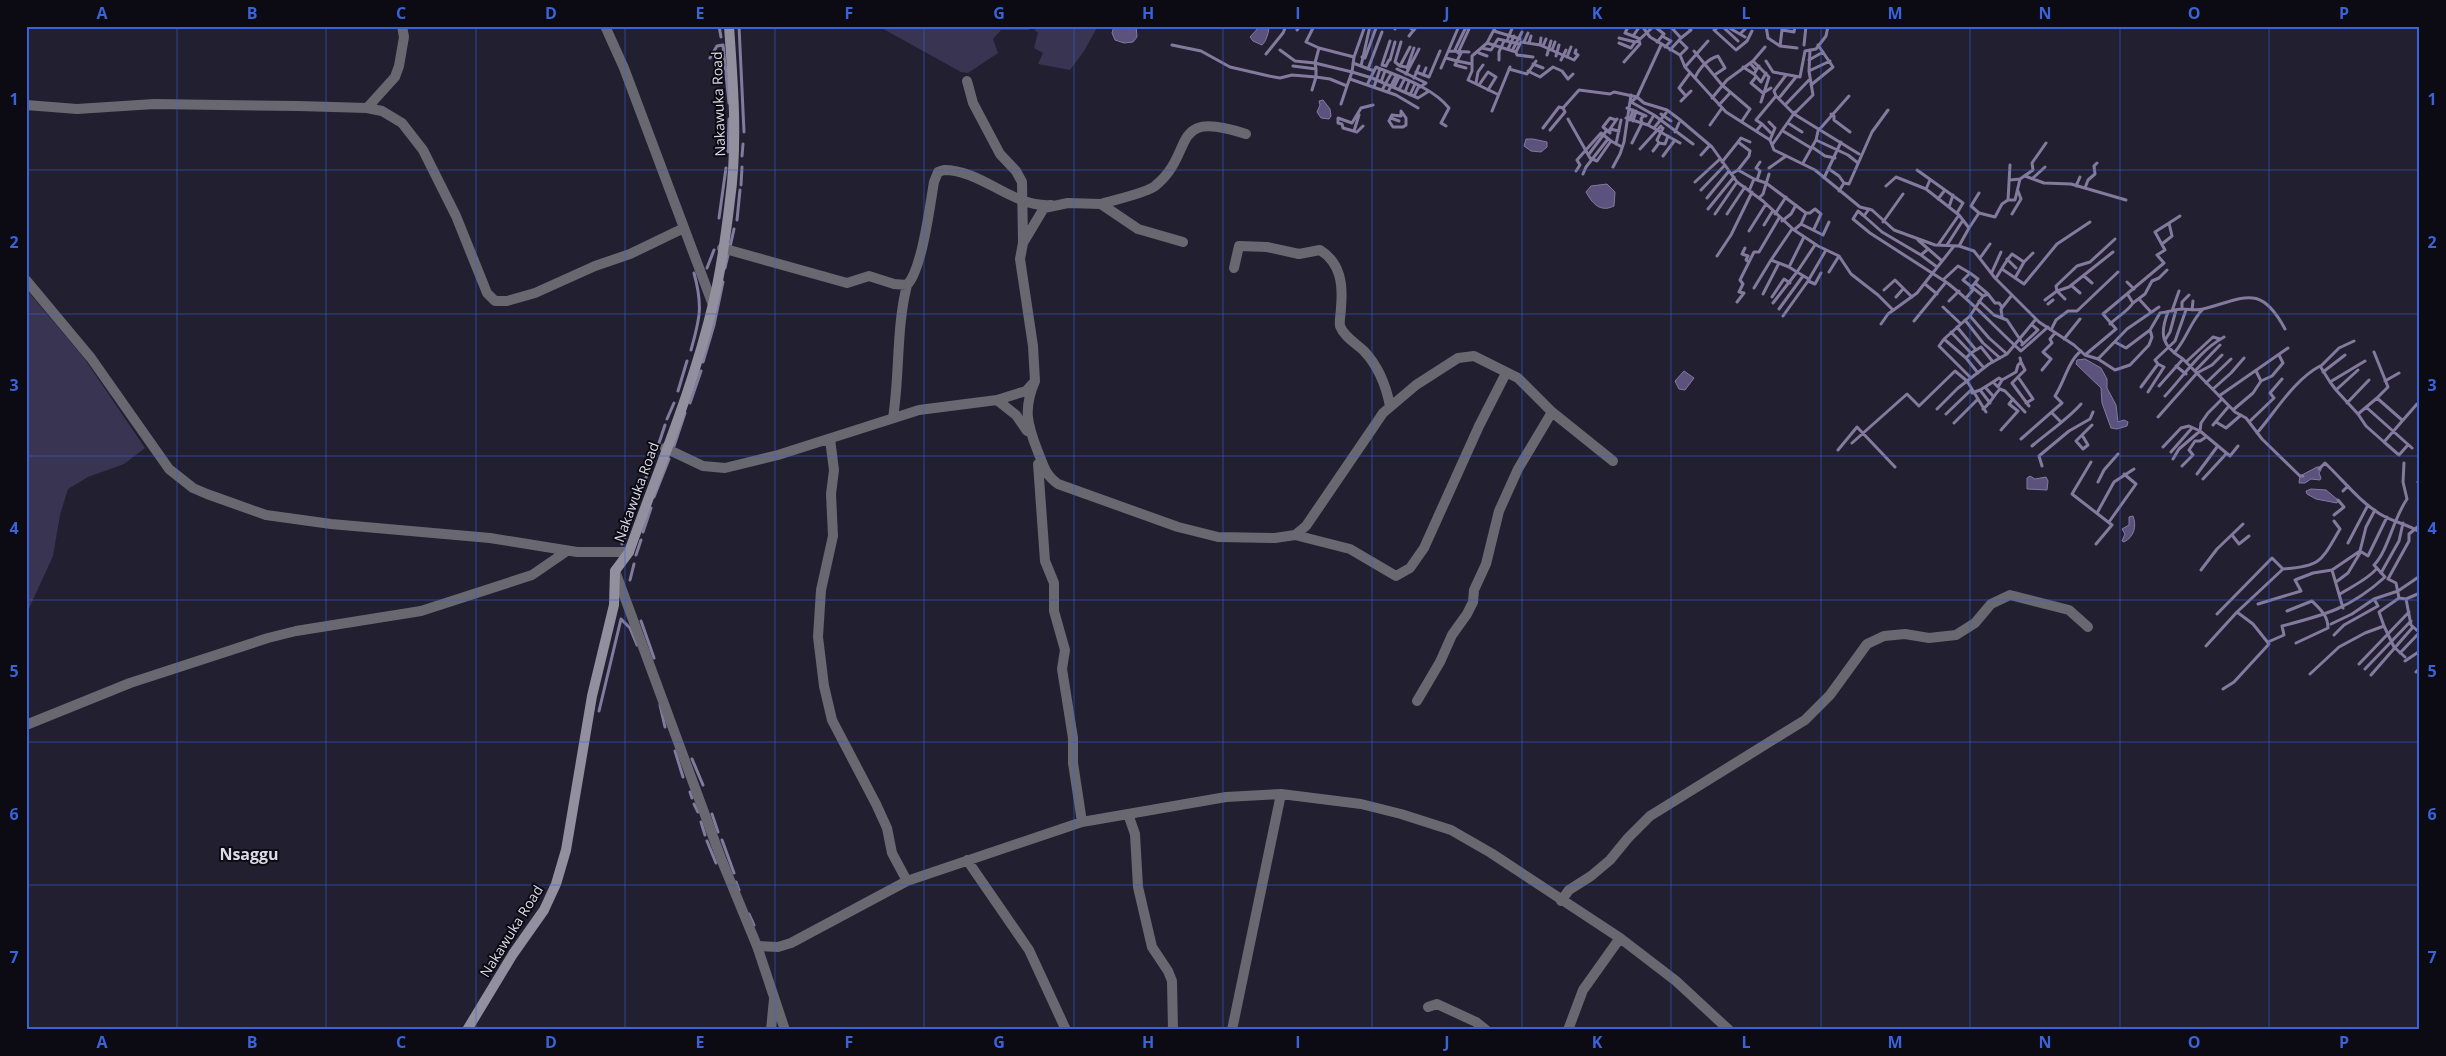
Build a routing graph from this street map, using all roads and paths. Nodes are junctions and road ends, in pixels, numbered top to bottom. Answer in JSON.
{"nodes":[{"id":1,"x":402,"y":26,"type":"edge"},
{"id":2,"x":606,"y":26,"type":"edge"},
{"id":3,"x":729,"y":26,"type":"edge"},
{"id":4,"x":967,"y":81,"type":"dead end"},
{"id":5,"x":26,"y":105,"type":"edge"},
{"id":6,"x":367,"y":108,"type":"junction"},
{"id":7,"x":1246,"y":134,"type":"dead end"},
{"id":8,"x":1022,"y":199,"type":"junction"},
{"id":9,"x":1101,"y":204,"type":"junction"},
{"id":10,"x":1051,"y":205,"type":"junction"},
{"id":11,"x":684,"y":228,"type":"junction"},
{"id":12,"x":1183,"y":242,"type":"dead end"},
{"id":13,"x":1023,"y":243,"type":"junction"},
{"id":14,"x":722,"y":248,"type":"junction"},
{"id":15,"x":1234,"y":268,"type":"dead end"},
{"id":16,"x":26,"y":280,"type":"edge"},
{"id":17,"x":907,"y":285,"type":"junction"},
{"id":18,"x":713,"y":304,"type":"junction"},
{"id":19,"x":1506,"y":373,"type":"junction"},
{"id":20,"x":1035,"y":381,"type":"junction"},
{"id":21,"x":1386,"y":386,"type":"junction"},
{"id":22,"x":1409,"y":390,"type":"junction"},
{"id":23,"x":997,"y":400,"type":"junction"},
{"id":24,"x":1390,"y":406,"type":"junction"},
{"id":25,"x":1552,"y":412,"type":"junction"},
{"id":26,"x":893,"y":418,"type":"junction"},
{"id":27,"x":1031,"y":437,"type":"junction"},
{"id":28,"x":830,"y":439,"type":"junction"},
{"id":29,"x":665,"y":448,"type":"junction"},
{"id":30,"x":1613,"y":461,"type":"dead end"},
{"id":31,"x":1294,"y":535,"type":"junction"},
{"id":32,"x":567,"y":551,"type":"junction"},
{"id":33,"x":629,"y":552,"type":"junction"},
{"id":34,"x":615,"y":571,"type":"junction"},
{"id":35,"x":2088,"y":627,"type":"dead end"},
{"id":36,"x":1417,"y":702,"type":"dead end"},
{"id":37,"x":26,"y":725,"type":"edge"},
{"id":38,"x":1281,"y":794,"type":"junction"},
{"id":39,"x":1128,"y":814,"type":"junction"},
{"id":40,"x":1082,"y":822,"type":"junction"},
{"id":41,"x":967,"y":860,"type":"junction"},
{"id":42,"x":907,"y":882,"type":"junction"},
{"id":43,"x":1561,"y":901,"type":"junction"},
{"id":44,"x":746,"y":920,"type":"junction"},
{"id":45,"x":1620,"y":938,"type":"junction"},
{"id":46,"x":757,"y":946,"type":"junction"},
{"id":47,"x":778,"y":946,"type":"junction"},
{"id":48,"x":774,"y":998,"type":"junction"},
{"id":49,"x":1428,"y":1007,"type":"dead end"},
{"id":50,"x":467,"y":1030,"type":"edge"},
{"id":51,"x":771,"y":1030,"type":"edge"},
{"id":52,"x":785,"y":1030,"type":"edge"},
{"id":53,"x":1066,"y":1030,"type":"edge"},
{"id":54,"x":1173,"y":1030,"type":"edge"},
{"id":55,"x":1232,"y":1030,"type":"edge"},
{"id":56,"x":1486,"y":1030,"type":"edge"},
{"id":57,"x":1568,"y":1030,"type":"edge"},
{"id":58,"x":1729,"y":1030,"type":"edge"}],
"edges":[{"from":1,"to":6,"type":"street"},
{"from":2,"to":11,"type":"street"},
{"from":3,"to":14,"type":"main road","name":"Nakawuka Road"},
{"from":4,"to":8,"type":"street"},
{"from":5,"to":6,"type":"street"},
{"from":6,"to":11,"type":"street"},
{"from":7,"to":9,"type":"street"},
{"from":8,"to":10,"type":"street"},
{"from":8,"to":13,"type":"street"},
{"from":8,"to":17,"type":"street"},
{"from":9,"to":10,"type":"street"},
{"from":9,"to":12,"type":"street"},
{"from":10,"to":13,"type":"street"},
{"from":11,"to":18,"type":"street"},
{"from":13,"to":20,"type":"street"},
{"from":14,"to":17,"type":"street"},
{"from":14,"to":18,"type":"main road","name":"Nakawuka Road"},
{"from":15,"to":21,"type":"street"},
{"from":16,"to":32,"type":"street"},
{"from":17,"to":26,"type":"street"},
{"from":18,"to":29,"type":"main road","name":"Nakawuka Road"},
{"from":19,"to":22,"type":"street"},
{"from":19,"to":25,"type":"street"},
{"from":19,"to":31,"type":"street"},
{"from":20,"to":23,"type":"street"},
{"from":20,"to":27,"type":"street"},
{"from":21,"to":22,"type":"street"},
{"from":21,"to":24,"type":"street"},
{"from":22,"to":24,"type":"street"},
{"from":23,"to":26,"type":"street"},
{"from":23,"to":27,"type":"street"},
{"from":24,"to":31,"type":"street"},
{"from":25,"to":30,"type":"street"},
{"from":25,"to":36,"type":"street"},
{"from":26,"to":28,"type":"street"},
{"from":27,"to":31,"type":"street"},
{"from":27,"to":40,"type":"street"},
{"from":28,"to":29,"type":"street"},
{"from":28,"to":42,"type":"street"},
{"from":29,"to":33,"type":"main road","name":"Nakawuka Road"},
{"from":32,"to":33,"type":"street"},
{"from":32,"to":37,"type":"street"},
{"from":33,"to":34,"type":"main road","name":"Nakawuka Road"},
{"from":34,"to":44,"type":"street"},
{"from":34,"to":50,"type":"main road","name":"Nakawuka Road"},
{"from":35,"to":43,"type":"street"},
{"from":38,"to":39,"type":"street"},
{"from":38,"to":43,"type":"street"},
{"from":38,"to":55,"type":"street"},
{"from":39,"to":40,"type":"street"},
{"from":39,"to":54,"type":"street"},
{"from":40,"to":41,"type":"street"},
{"from":41,"to":42,"type":"street"},
{"from":41,"to":53,"type":"street"},
{"from":42,"to":47,"type":"street"},
{"from":43,"to":45,"type":"street"},
{"from":44,"to":46,"type":"street"},
{"from":44,"to":47,"type":"street"},
{"from":45,"to":57,"type":"street"},
{"from":45,"to":58,"type":"street"},
{"from":46,"to":47,"type":"street"},
{"from":46,"to":48,"type":"street"},
{"from":48,"to":51,"type":"street"},
{"from":48,"to":52,"type":"street"},
{"from":49,"to":56,"type":"street"}]}
